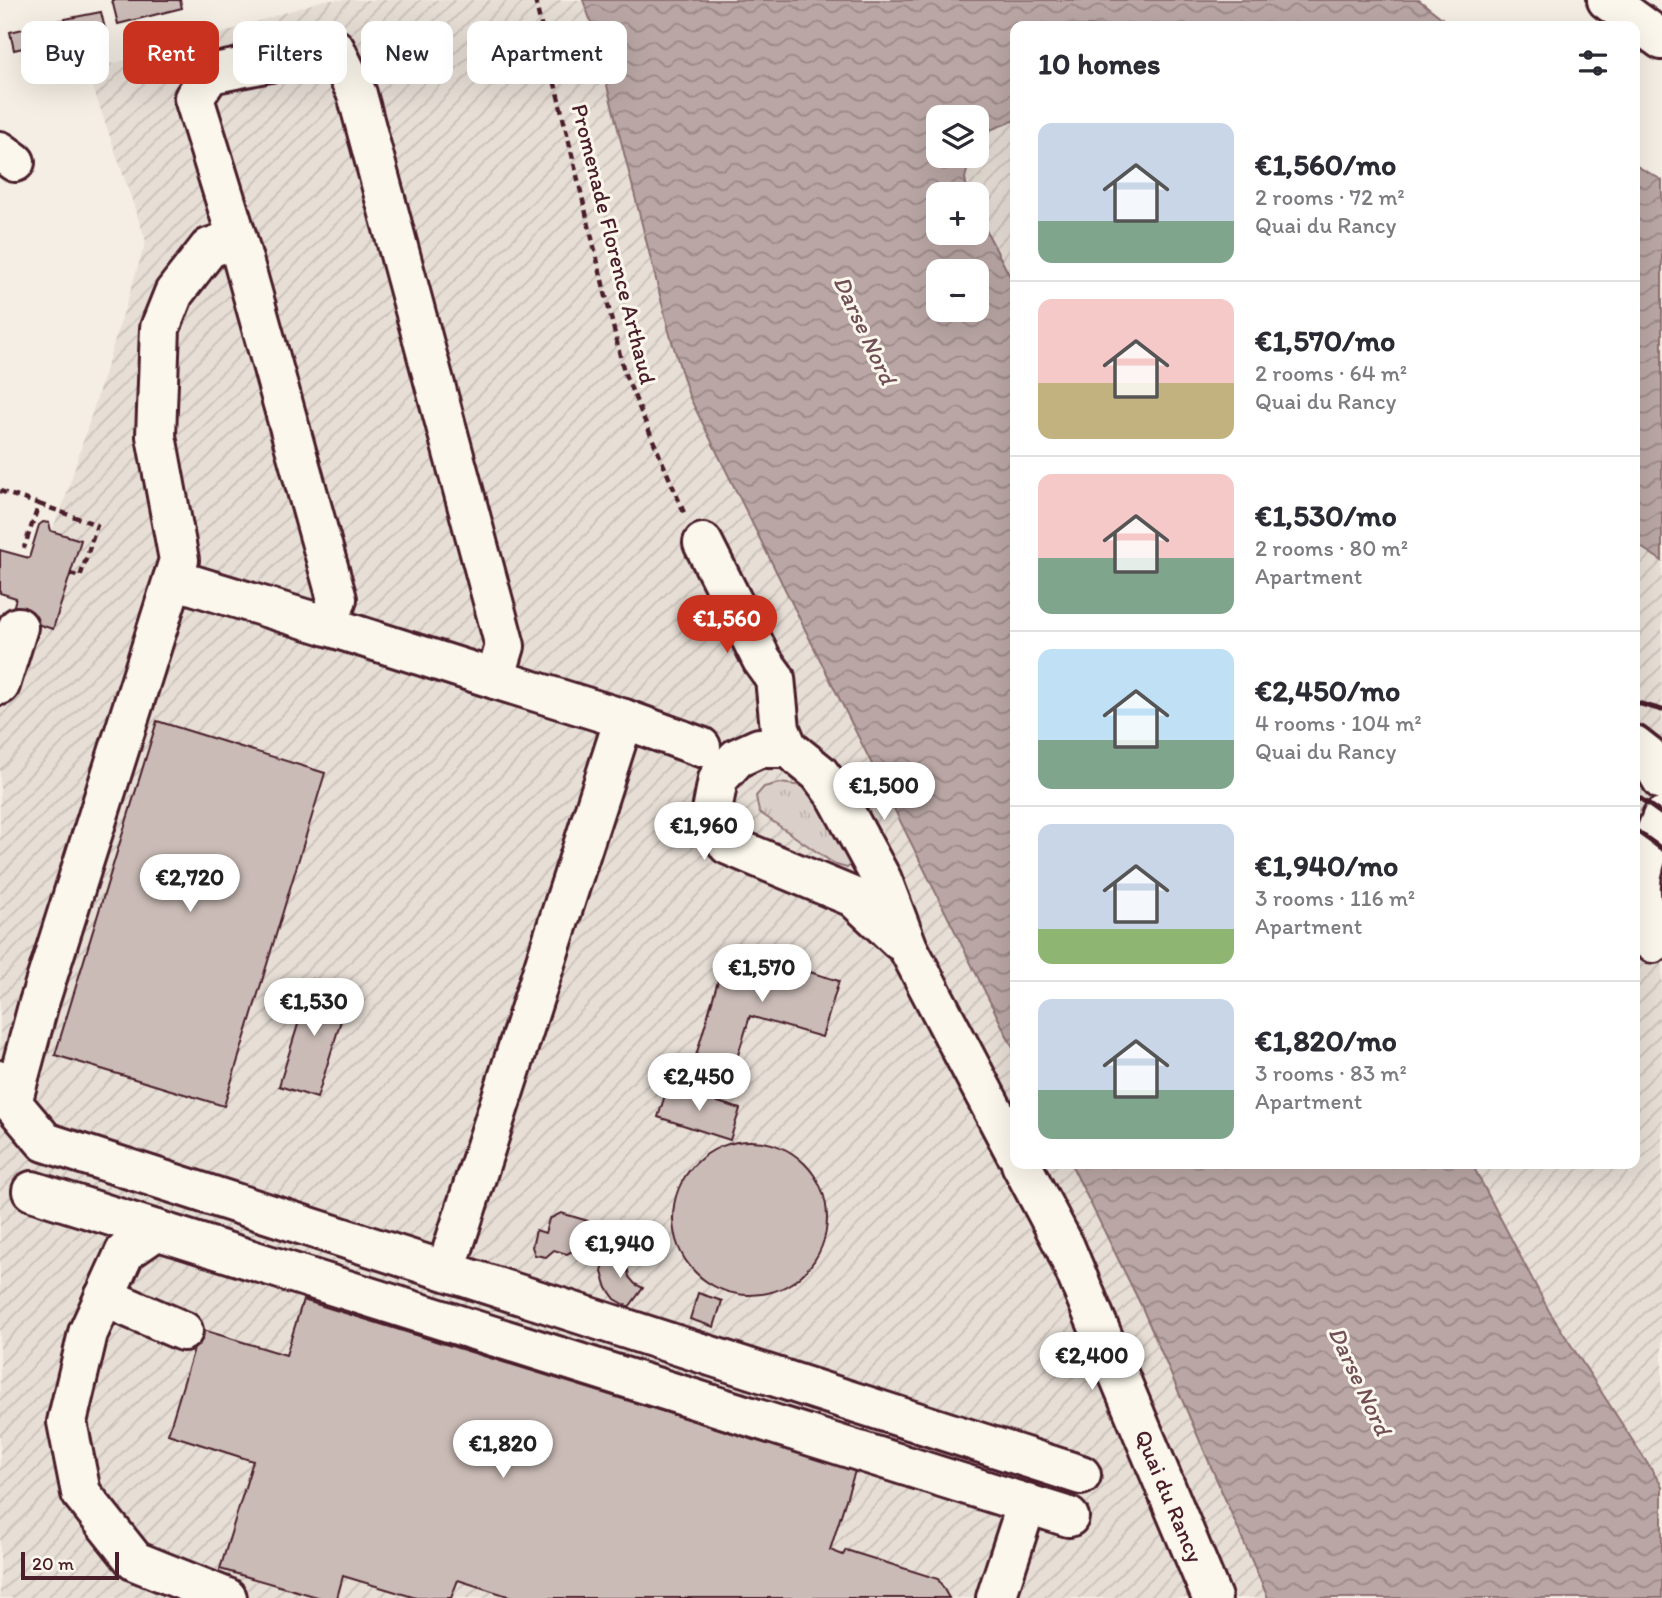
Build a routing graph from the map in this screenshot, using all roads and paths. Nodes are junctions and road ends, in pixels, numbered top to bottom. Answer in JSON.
{"nodes":[{"id":1,"x":535,"y":0,"type":"edge"},
{"id":2,"x":1607,"y":0,"type":"edge"},
{"id":3,"x":1636,"y":21,"type":"edge"},
{"id":4,"x":1640,"y":24,"type":"edge"},
{"id":5,"x":1662,"y":40,"type":"edge"},
{"id":6,"x":237,"y":238,"type":"junction"},
{"id":7,"x":0,"y":491,"type":"edge"},
{"id":8,"x":39,"y":503,"type":"junction"},
{"id":9,"x":695,"y":531,"type":"joint"},
{"id":10,"x":24,"y":548,"type":"dead end"},
{"id":11,"x":70,"y":574,"type":"dead end"},
{"id":12,"x":173,"y":579,"type":"junction"},
{"id":13,"x":328,"y":626,"type":"junction"},
{"id":14,"x":18,"y":627,"type":"dead end"},
{"id":15,"x":495,"y":679,"type":"junction"},
{"id":16,"x":0,"y":685,"type":"edge"},
{"id":17,"x":624,"y":719,"type":"junction"},
{"id":18,"x":701,"y":747,"type":"dead end"},
{"id":19,"x":788,"y":748,"type":"junction"},
{"id":20,"x":1662,"y":817,"type":"edge"},
{"id":21,"x":1650,"y":941,"type":"edge"},
{"id":22,"x":908,"y":948,"type":"junction"},
{"id":23,"x":6,"y":1088,"type":"edge"},
{"id":24,"x":1010,"y":1143,"type":"edge"},
{"id":25,"x":1024,"y":1169,"type":"edge"},
{"id":26,"x":32,"y":1191,"type":"dead end"},
{"id":27,"x":157,"y":1230,"type":"junction"},
{"id":28,"x":446,"y":1270,"type":"junction"},
{"id":29,"x":104,"y":1297,"type":"junction"},
{"id":30,"x":183,"y":1331,"type":"dead end"},
{"id":31,"x":1081,"y":1475,"type":"dead end"},
{"id":32,"x":1027,"y":1503,"type":"junction"},
{"id":33,"x":1069,"y":1517,"type":"dead end"},
{"id":34,"x":227,"y":1598,"type":"edge"},
{"id":35,"x":996,"y":1598,"type":"edge"},
{"id":36,"x":1212,"y":1598,"type":"edge"}],
"edges":[{"from":1,"to":9,"type":"path","name":"Promenade Florence Arthaud"},
{"from":2,"to":3,"type":"street"},
{"from":4,"to":5,"type":"street"},
{"from":6,"to":12,"type":"street"},
{"from":6,"to":13,"type":"street"},
{"from":6,"to":15,"type":"street"},
{"from":7,"to":8,"type":"path"},
{"from":8,"to":10,"type":"path"},
{"from":8,"to":11,"type":"path"},
{"from":9,"to":19,"type":"street"},
{"from":12,"to":13,"type":"street"},
{"from":12,"to":23,"type":"street"},
{"from":13,"to":15,"type":"street"},
{"from":14,"to":16,"type":"street"},
{"from":15,"to":17,"type":"street"},
{"from":17,"to":18,"type":"street"},
{"from":17,"to":28,"type":"street"},
{"from":19,"to":22,"type":"street"},
{"from":19,"to":22,"type":"street"},
{"from":20,"to":21,"type":"street"},
{"from":22,"to":24,"type":"street"},
{"from":23,"to":28,"type":"street"},
{"from":25,"to":36,"type":"street","name":"Quai du Rancy"},
{"from":26,"to":27,"type":"street"},
{"from":27,"to":29,"type":"street"},
{"from":27,"to":32,"type":"street"},
{"from":28,"to":31,"type":"street"},
{"from":29,"to":30,"type":"street"},
{"from":29,"to":34,"type":"street"},
{"from":32,"to":33,"type":"street"},
{"from":32,"to":35,"type":"street"}]}
